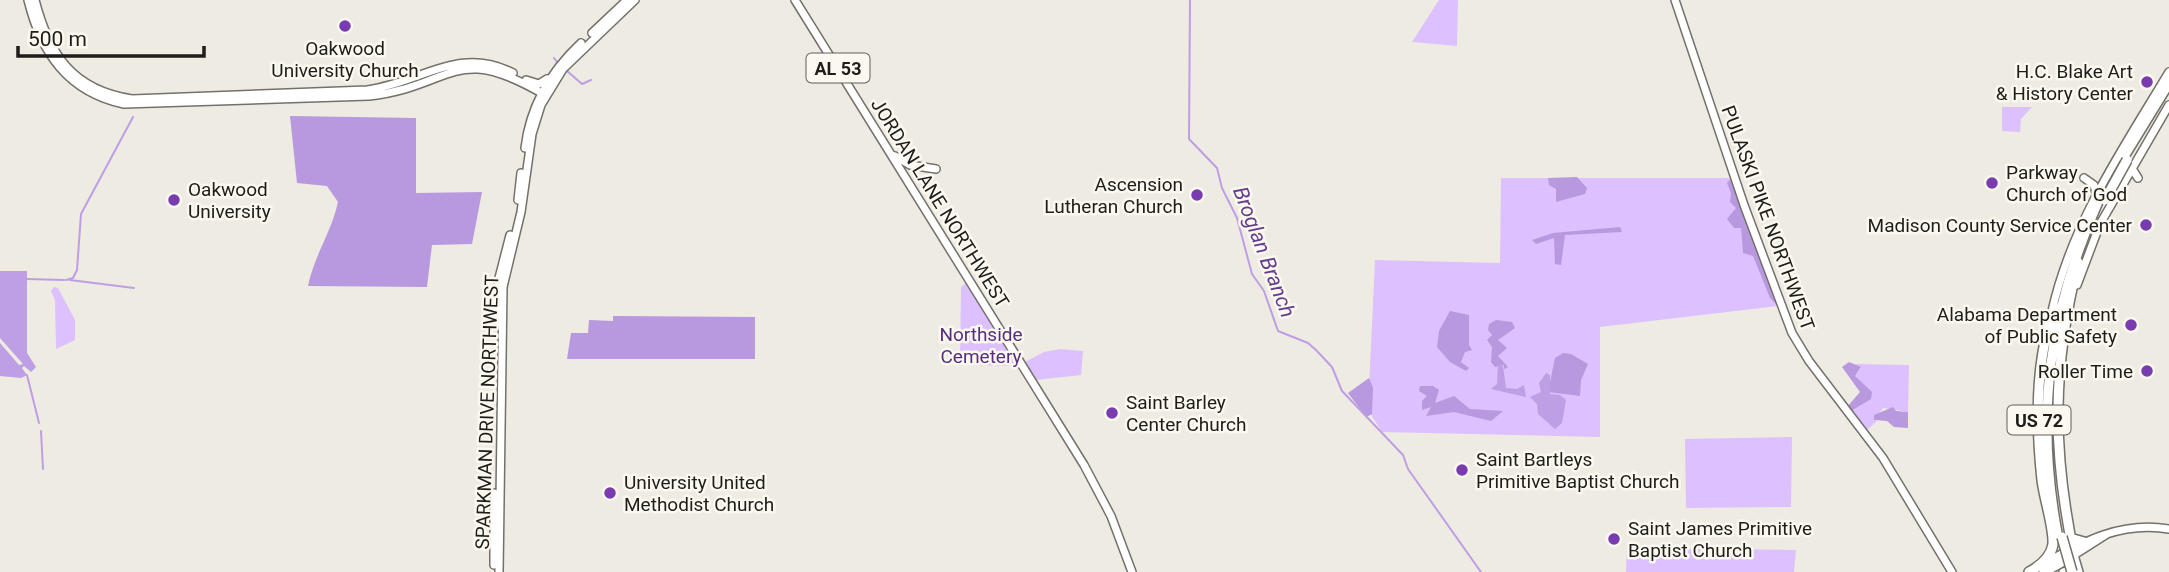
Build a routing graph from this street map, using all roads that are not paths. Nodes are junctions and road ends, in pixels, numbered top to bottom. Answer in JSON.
{"nodes":[{"id":1,"x":28,"y":0,"type":"edge"},
{"id":2,"x":35,"y":0,"type":"edge"},
{"id":3,"x":627,"y":0,"type":"edge"},
{"id":4,"x":635,"y":0,"type":"edge"},
{"id":5,"x":795,"y":0,"type":"edge"},
{"id":6,"x":1675,"y":0,"type":"edge"},
{"id":7,"x":2169,"y":72,"type":"edge"},
{"id":8,"x":550,"y":77,"type":"junction"},
{"id":9,"x":527,"y":83,"type":"junction"},
{"id":10,"x":2169,"y":83,"type":"edge"},
{"id":11,"x":545,"y":92,"type":"junction"},
{"id":12,"x":2169,"y":92,"type":"edge"},
{"id":13,"x":161,"y":99,"type":"junction"},
{"id":14,"x":135,"y":105,"type":"junction"},
{"id":15,"x":2169,"y":105,"type":"edge"},
{"id":16,"x":533,"y":113,"type":"junction"},
{"id":17,"x":887,"y":147,"type":"junction"},
{"id":18,"x":2127,"y":160,"type":"junction"},
{"id":19,"x":920,"y":169,"type":"dead end"},
{"id":20,"x":936,"y":169,"type":"dead end"},
{"id":21,"x":2084,"y":178,"type":"dead end"},
{"id":22,"x":2138,"y":178,"type":"dead end"},
{"id":23,"x":910,"y":184,"type":"junction"},
{"id":24,"x":2103,"y":198,"type":"junction"},
{"id":25,"x":2078,"y":262,"type":"junction"},
{"id":26,"x":2069,"y":273,"type":"junction"},
{"id":27,"x":2070,"y":311,"type":"junction"},
{"id":28,"x":2050,"y":319,"type":"junction"},
{"id":29,"x":2057,"y":463,"type":"junction"},
{"id":30,"x":2042,"y":473,"type":"junction"},
{"id":31,"x":2054,"y":504,"type":"junction"},
{"id":32,"x":2169,"y":529,"type":"edge"},
{"id":33,"x":2061,"y":539,"type":"junction"},
{"id":34,"x":2085,"y":545,"type":"junction"},
{"id":35,"x":2068,"y":566,"type":"edge"},
{"id":36,"x":2044,"y":570,"type":"edge"},
{"id":37,"x":497,"y":572,"type":"edge"},
{"id":38,"x":1132,"y":572,"type":"edge"},
{"id":39,"x":1952,"y":572,"type":"edge"},
{"id":40,"x":2029,"y":572,"type":"edge"}],
"edges":[{"from":1,"to":14,"type":"main road"},
{"from":2,"to":13,"type":"main road"},
{"from":3,"to":8,"type":"main road","name":"SPARKMAN DRIVE NORTHWEST"},
{"from":4,"to":11,"type":"main road","name":"SPARKMAN DRIVE NORTHWEST"},
{"from":5,"to":17,"type":"main road","name":"JORDAN LANE NORTHWEST","number":"AL 53"},
{"from":6,"to":39,"type":"main road","name":"PULASKI PIKE NORTHWEST"},
{"from":7,"to":18,"type":"main road"},
{"from":8,"to":9,"type":"main road"},
{"from":8,"to":11,"type":"main road","name":"SPARKMAN DRIVE NORTHWEST"},
{"from":9,"to":11,"type":"main road"},
{"from":9,"to":13,"type":"main road"},
{"from":9,"to":14,"type":"main road"},
{"from":9,"to":16,"type":"main road"},
{"from":10,"to":18,"type":"highway","number":"US 72"},
{"from":11,"to":16,"type":"main road","name":"SPARKMAN DRIVE NORTHWEST"},
{"from":11,"to":37,"type":"main road","name":"SPARKMAN DRIVE NORTHWEST"},
{"from":12,"to":18,"type":"highway","number":"US 72"},
{"from":13,"to":14,"type":"main road"},
{"from":15,"to":18,"type":"main road"},
{"from":16,"to":37,"type":"main road","name":"SPARKMAN DRIVE NORTHWEST"},
{"from":17,"to":20,"type":"main road"},
{"from":17,"to":23,"type":"main road","name":"JORDAN LANE NORTHWEST","number":"AL 53"},
{"from":18,"to":22,"type":"main road"},
{"from":18,"to":24,"type":"highway","number":"US 72","bridge":true},
{"from":19,"to":23,"type":"main road"},
{"from":21,"to":24,"type":"main road"},
{"from":23,"to":38,"type":"main road","name":"JORDAN LANE NORTHWEST","number":"AL 53"},
{"from":24,"to":25,"type":"highway","number":"US 72"},
{"from":24,"to":26,"type":"highway","number":"US 72"},
{"from":24,"to":27,"type":"main road"},
{"from":24,"to":28,"type":"main road"},
{"from":25,"to":27,"type":"highway","number":"US 72"},
{"from":25,"to":31,"type":"highway"},
{"from":26,"to":28,"type":"highway","number":"US 72"},
{"from":26,"to":31,"type":"highway"},
{"from":27,"to":29,"type":"highway","number":"US 72"},
{"from":28,"to":30,"type":"highway","number":"US 72"},
{"from":29,"to":31,"type":"highway"},
{"from":29,"to":33,"type":"highway","number":"US 72"},
{"from":30,"to":31,"type":"highway"},
{"from":30,"to":33,"type":"highway","number":"US 72"},
{"from":31,"to":33,"type":"highway"},
{"from":32,"to":34,"type":"main road"},
{"from":33,"to":34,"type":"highway"},
{"from":33,"to":35,"type":"highway","bridge":true},
{"from":33,"to":35,"type":"highway","number":"US 72"},
{"from":33,"to":35,"type":"main road"},
{"from":33,"to":36,"type":"highway"},
{"from":34,"to":35,"type":"main road"},
{"from":34,"to":35,"type":"main road"},
{"from":35,"to":36,"type":"highway"},
{"from":36,"to":40,"type":"highway"}]}
